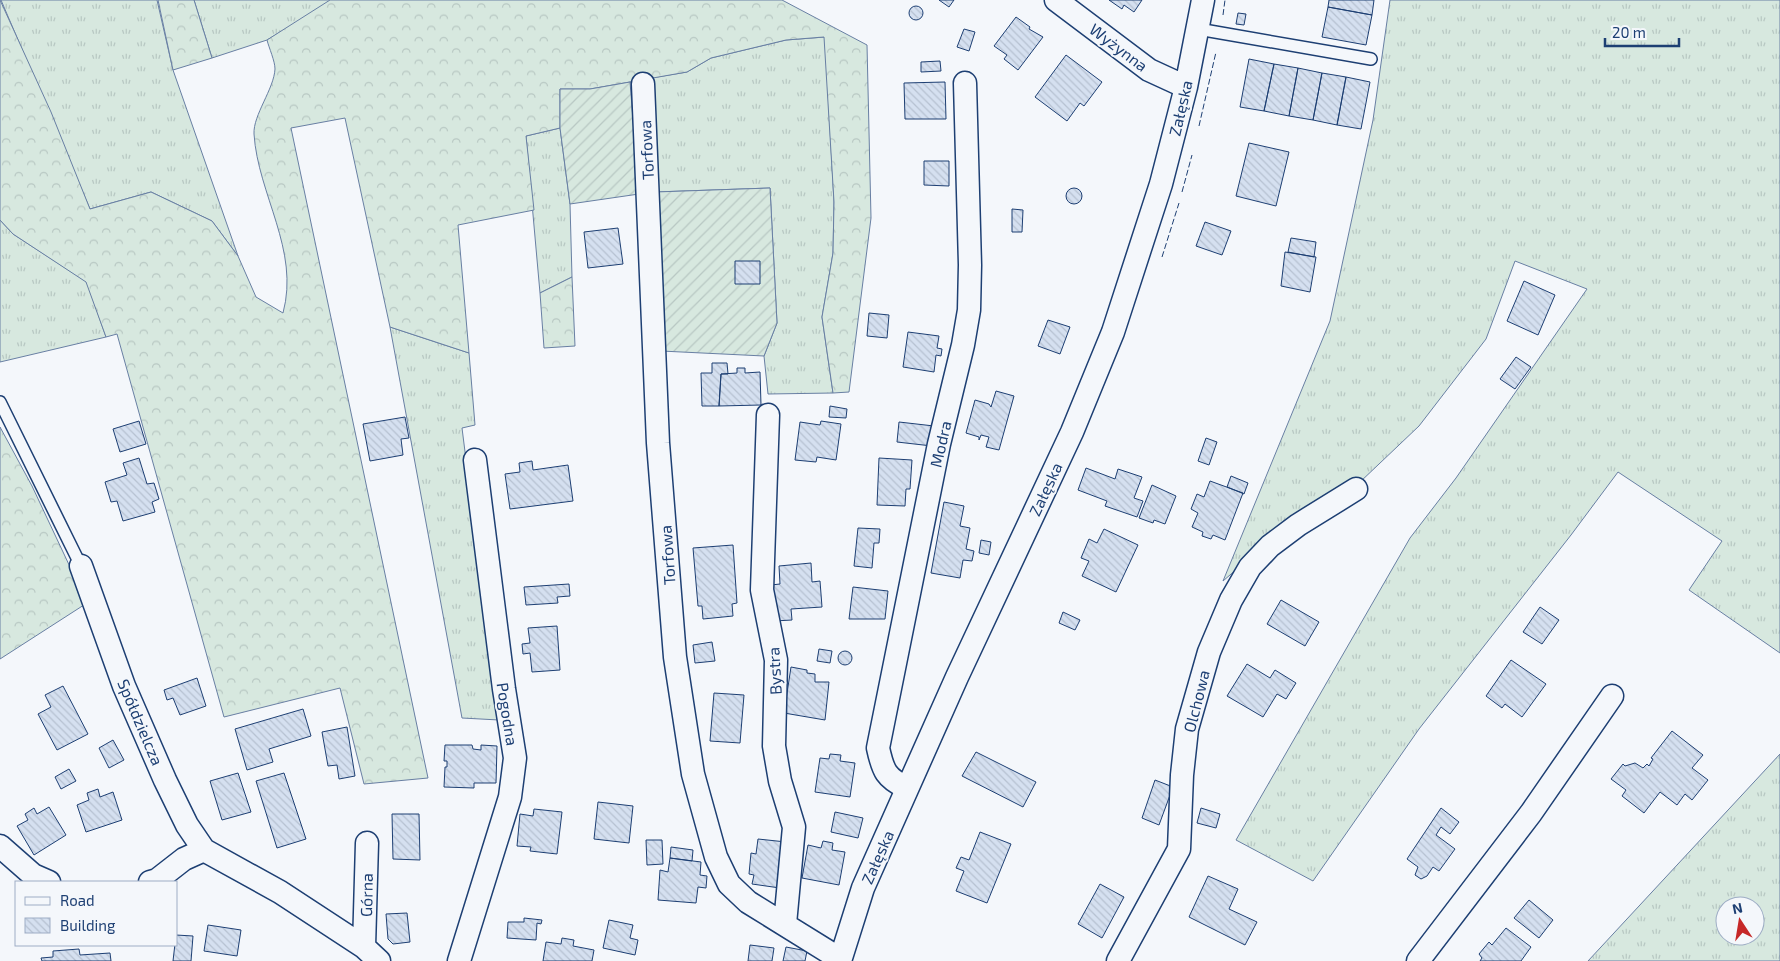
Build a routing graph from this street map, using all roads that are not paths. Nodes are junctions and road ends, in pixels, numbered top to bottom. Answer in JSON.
{"nodes":[{"id":1,"x":1056,"y":0,"type":"edge"},
{"id":2,"x":1203,"y":0,"type":"edge"},
{"id":3,"x":1198,"y":30,"type":"junction"},
{"id":4,"x":1371,"y":59,"type":"dead end"},
{"id":5,"x":965,"y":83,"type":"dead end"},
{"id":6,"x":643,"y":84,"type":"dead end"},
{"id":7,"x":1186,"y":87,"type":"junction"},
{"id":8,"x":0,"y":402,"type":"edge"},
{"id":9,"x":768,"y":415,"type":"dead end"},
{"id":10,"x":475,"y":460,"type":"dead end"},
{"id":11,"x":1356,"y":489,"type":"dead end"},
{"id":12,"x":81,"y":566,"type":"joint"},
{"id":13,"x":1612,"y":696,"type":"dead end"},
{"id":14,"x":907,"y":788,"type":"junction"},
{"id":15,"x":367,"y":843,"type":"dead end"},
{"id":16,"x":0,"y":846,"type":"edge"},
{"id":17,"x":204,"y":850,"type":"junction"},
{"id":18,"x":46,"y":881,"type":"edge"},
{"id":19,"x":154,"y":881,"type":"edge"},
{"id":20,"x":785,"y":924,"type":"junction"},
{"id":21,"x":372,"y":954,"type":"edge"},
{"id":22,"x":840,"y":960,"type":"edge"},
{"id":23,"x":460,"y":961,"type":"edge"},
{"id":24,"x":1118,"y":961,"type":"edge"},
{"id":25,"x":1418,"y":961,"type":"edge"}],
"edges":[{"from":1,"to":7,"type":"street","name":"Wyżynna"},
{"from":2,"to":3,"type":"street","name":"Załęska"},
{"from":3,"to":4,"type":"lane"},
{"from":3,"to":7,"type":"street","name":"Załęska"},
{"from":5,"to":14,"type":"street","name":"Modra"},
{"from":6,"to":20,"type":"street","name":"Torfowa"},
{"from":7,"to":14,"type":"street","name":"Załęska"},
{"from":8,"to":12,"type":"lane","name":"Spółdzielcza"},
{"from":9,"to":20,"type":"street","name":"Bystra"},
{"from":10,"to":23,"type":"street","name":"Pogodna"},
{"from":11,"to":24,"type":"street","name":"Olchowa"},
{"from":12,"to":17,"type":"street","name":"Spółdzielcza"},
{"from":13,"to":25,"type":"street"},
{"from":14,"to":22,"type":"street","name":"Załęska"},
{"from":15,"to":21,"type":"street","name":"Górna"},
{"from":16,"to":18,"type":"street"},
{"from":17,"to":19,"type":"street"},
{"from":17,"to":21,"type":"street","name":"Spółdzielcza"},
{"from":20,"to":22,"type":"street","name":"Torfowa"}]}
